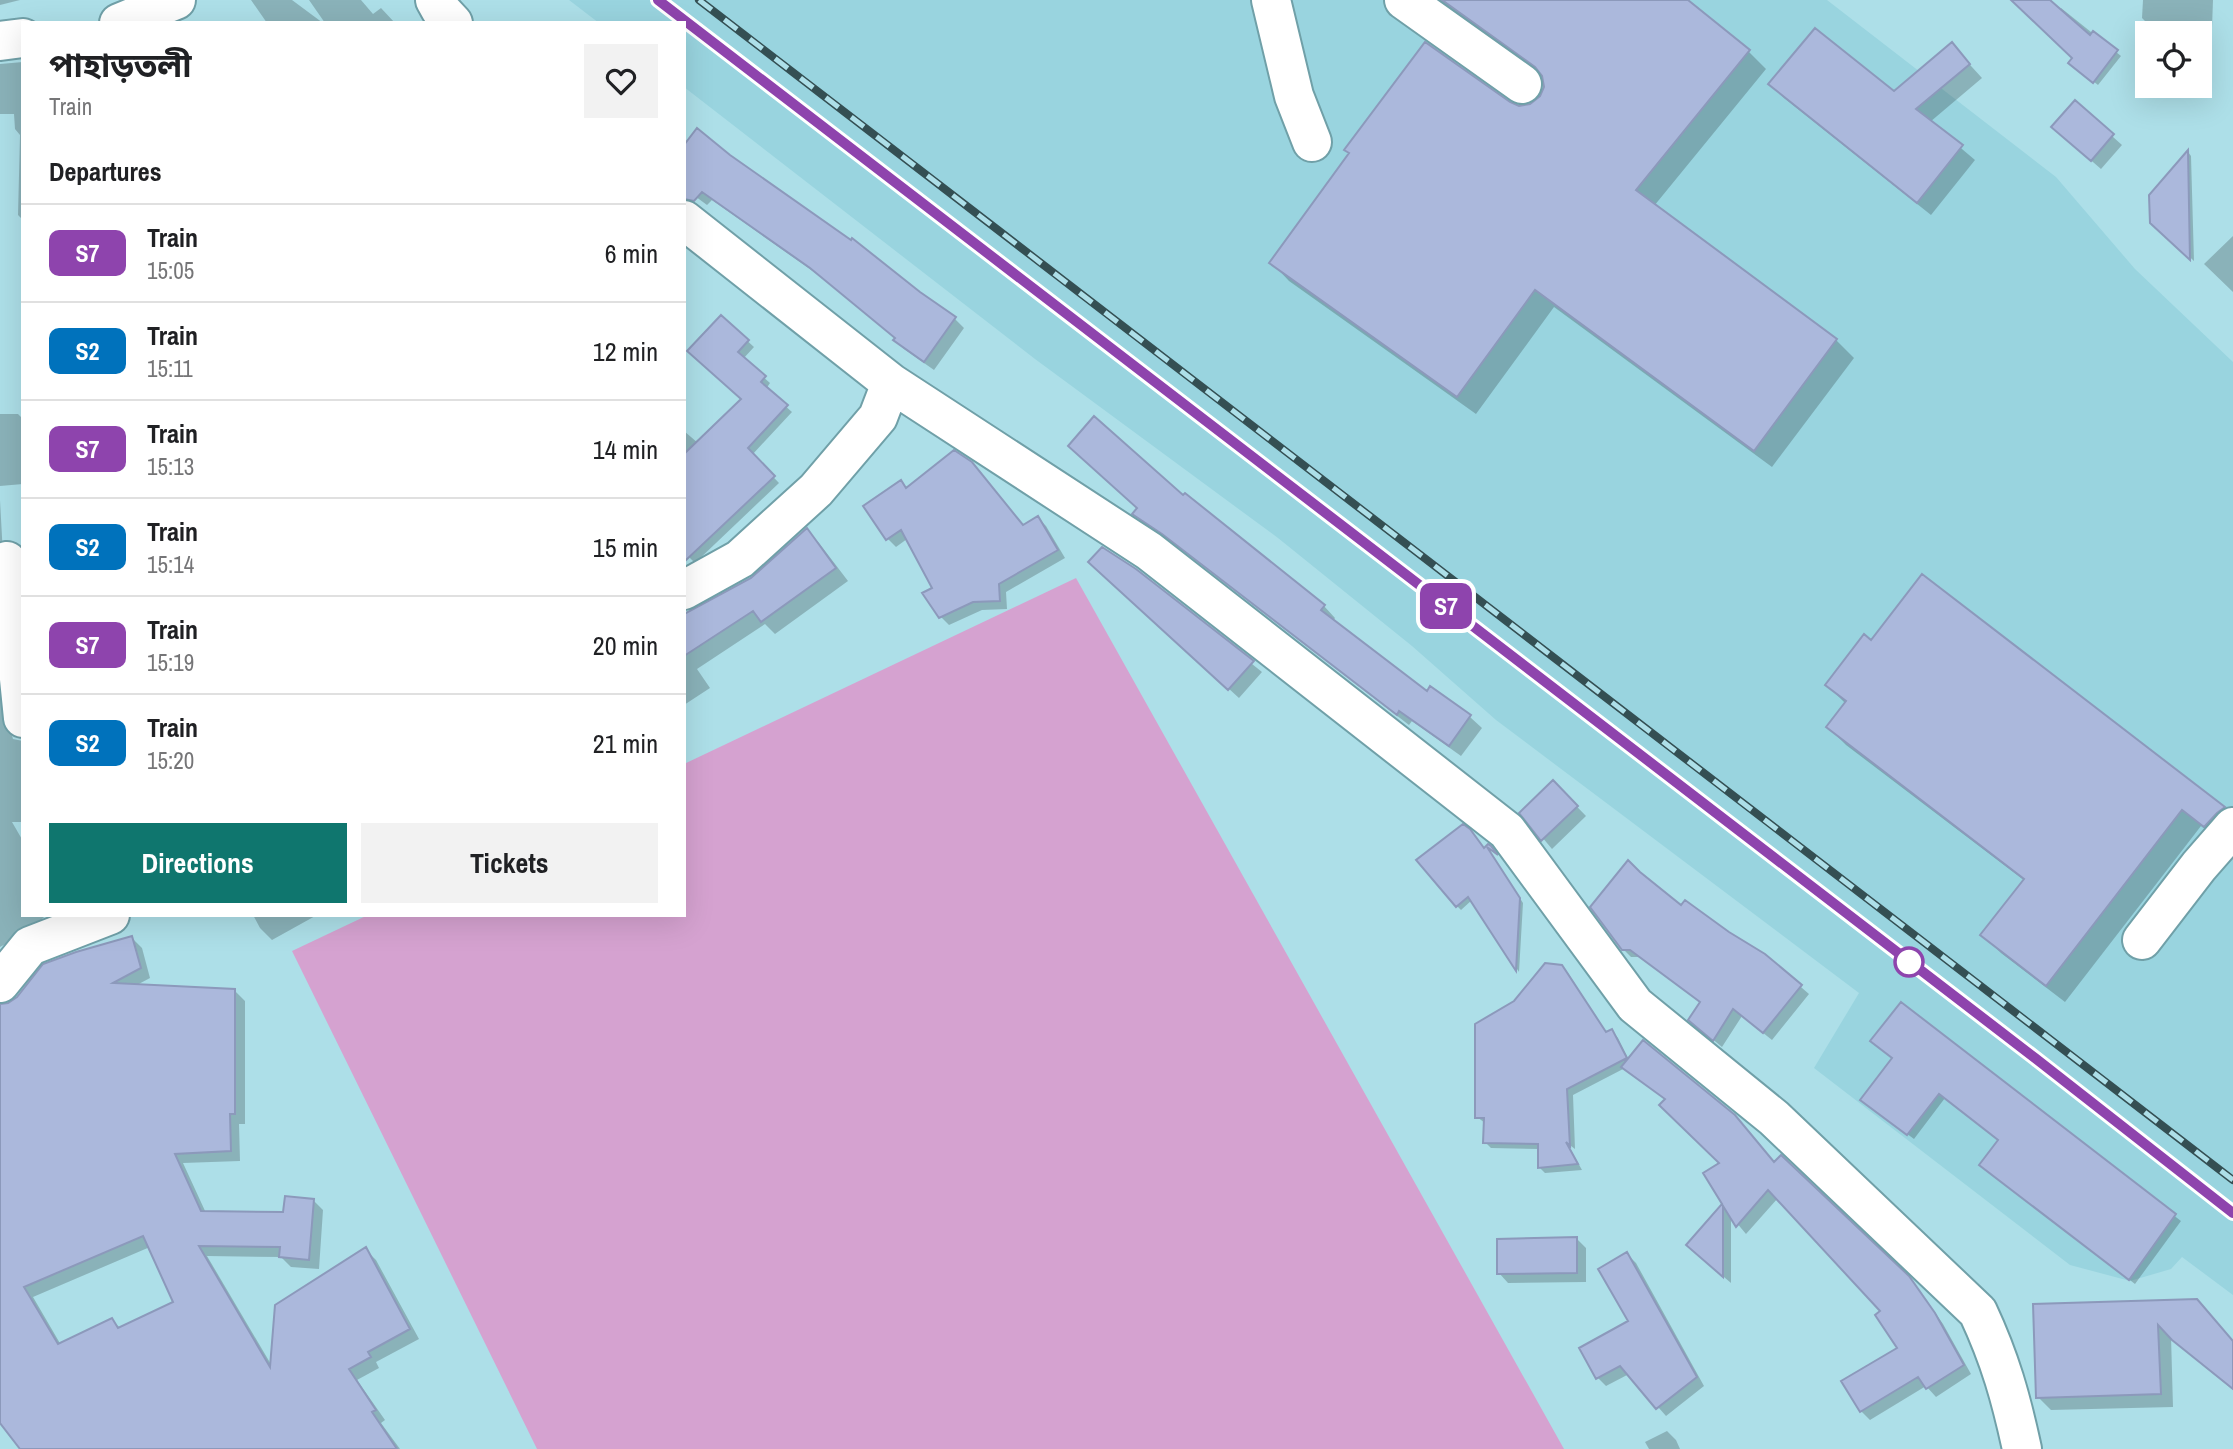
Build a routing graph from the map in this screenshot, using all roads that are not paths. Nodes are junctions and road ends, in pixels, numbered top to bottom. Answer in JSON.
{"nodes":[{"id":1,"x":176,"y":0,"type":"edge"},
{"id":2,"x":435,"y":0,"type":"edge"},
{"id":3,"x":1271,"y":0,"type":"edge"},
{"id":4,"x":1404,"y":0,"type":"edge"},
{"id":5,"x":124,"y":21,"type":"edge"},
{"id":6,"x":451,"y":21,"type":"edge"},
{"id":7,"x":21,"y":38,"type":"edge"},
{"id":8,"x":0,"y":41,"type":"edge"},
{"id":9,"x":1522,"y":84,"type":"dead end"},
{"id":10,"x":1312,"y":142,"type":"dead end"},
{"id":11,"x":686,"y":222,"type":"edge"},
{"id":12,"x":891,"y":383,"type":"junction"},
{"id":13,"x":7,"y":561,"type":"dead end"},
{"id":14,"x":686,"y":589,"type":"edge"},
{"id":15,"x":21,"y":698,"type":"edge"},
{"id":16,"x":2233,"y":827,"type":"edge"},
{"id":17,"x":99,"y":917,"type":"edge"},
{"id":18,"x":66,"y":923,"type":"edge"},
{"id":19,"x":2143,"y":940,"type":"dead end"},
{"id":20,"x":0,"y":982,"type":"edge"},
{"id":21,"x":2022,"y":1449,"type":"edge"}],
"edges":[{"from":1,"to":5,"type":"street"},
{"from":2,"to":6,"type":"street"},
{"from":3,"to":10,"type":"street"},
{"from":4,"to":9,"type":"street"},
{"from":7,"to":8,"type":"street"},
{"from":11,"to":12,"type":"street"},
{"from":12,"to":14,"type":"street"},
{"from":12,"to":21,"type":"street"},
{"from":13,"to":15,"type":"street"},
{"from":16,"to":19,"type":"street"},
{"from":17,"to":18,"type":"street"},
{"from":18,"to":20,"type":"street"}]}
